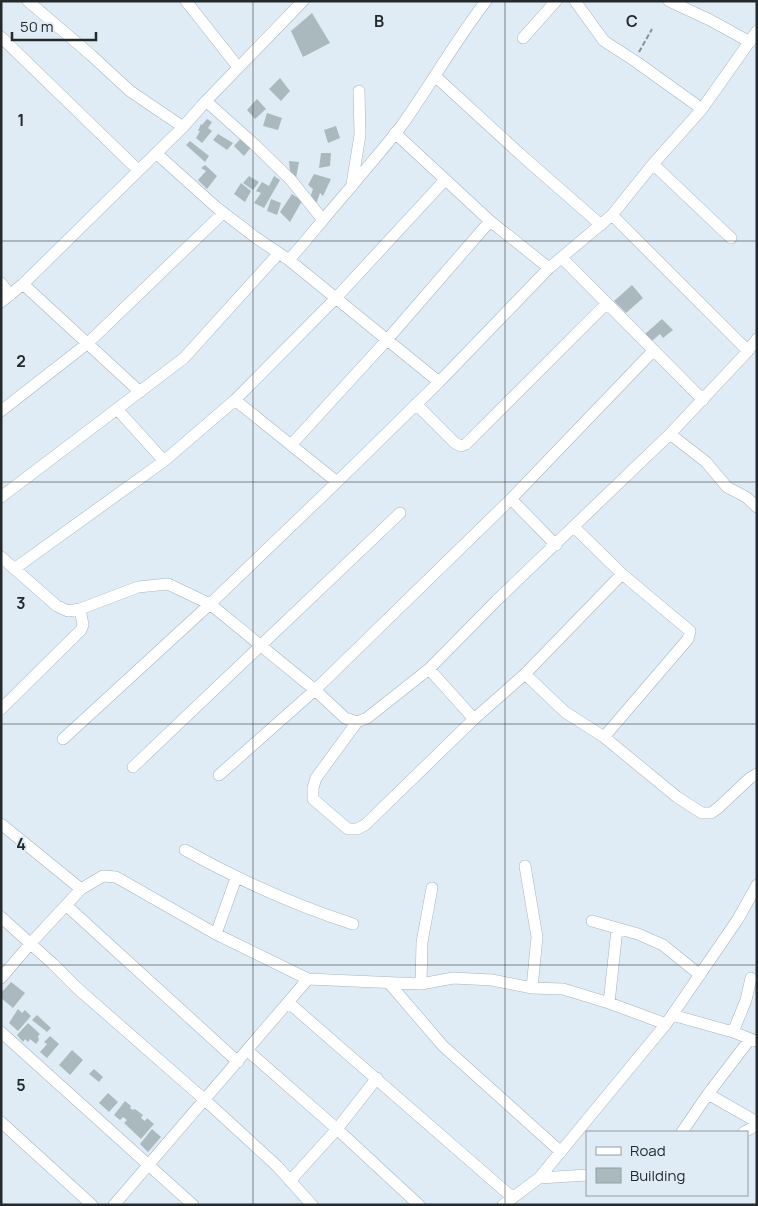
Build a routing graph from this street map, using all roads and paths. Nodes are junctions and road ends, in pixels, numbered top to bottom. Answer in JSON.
{"nodes":[{"id":1,"x":28,"y":1,"type":"edge"},
{"id":2,"x":186,"y":1,"type":"edge"},
{"id":3,"x":303,"y":1,"type":"edge"},
{"id":4,"x":486,"y":1,"type":"edge"},
{"id":5,"x":556,"y":1,"type":"edge"},
{"id":6,"x":575,"y":1,"type":"edge"},
{"id":7,"x":669,"y":1,"type":"edge"},
{"id":8,"x":652,"y":29,"type":"dead end"},
{"id":9,"x":757,"y":31,"type":"edge"},
{"id":10,"x":1,"y":37,"type":"edge"},
{"id":11,"x":523,"y":38,"type":"dead end"},
{"id":12,"x":750,"y":42,"type":"junction"},
{"id":13,"x":635,"y":60,"type":"junction"},
{"id":14,"x":238,"y":67,"type":"junction"},
{"id":15,"x":435,"y":76,"type":"junction"},
{"id":16,"x":359,"y":91,"type":"dead end"},
{"id":17,"x":206,"y":101,"type":"junction"},
{"id":18,"x":702,"y":109,"type":"junction"},
{"id":19,"x":183,"y":127,"type":"junction"},
{"id":20,"x":395,"y":133,"type":"junction"},
{"id":21,"x":156,"y":153,"type":"junction"},
{"id":22,"x":653,"y":164,"type":"junction"},
{"id":23,"x":138,"y":170,"type":"junction"},
{"id":24,"x":444,"y":180,"type":"junction"},
{"id":25,"x":352,"y":186,"type":"junction"},
{"id":26,"x":223,"y":213,"type":"junction"},
{"id":27,"x":612,"y":215,"type":"junction"},
{"id":28,"x":323,"y":220,"type":"junction"},
{"id":29,"x":490,"y":221,"type":"junction"},
{"id":30,"x":601,"y":225,"type":"junction"},
{"id":31,"x":730,"y":238,"type":"dead end"},
{"id":32,"x":278,"y":253,"type":"junction"},
{"id":33,"x":562,"y":258,"type":"junction"},
{"id":34,"x":289,"y":260,"type":"junction"},
{"id":35,"x":550,"y":268,"type":"junction"},
{"id":36,"x":1,"y":283,"type":"edge"},
{"id":37,"x":23,"y":284,"type":"junction"},
{"id":38,"x":6,"y":298,"type":"edge"},
{"id":39,"x":335,"y":299,"type":"junction"},
{"id":40,"x":607,"y":303,"type":"junction"},
{"id":41,"x":757,"y":339,"type":"edge"},
{"id":42,"x":386,"y":340,"type":"junction"},
{"id":43,"x":88,"y":343,"type":"junction"},
{"id":44,"x":654,"y":350,"type":"junction"},
{"id":45,"x":748,"y":351,"type":"junction"},
{"id":46,"x":439,"y":382,"type":"junction"},
{"id":47,"x":140,"y":392,"type":"junction"},
{"id":48,"x":235,"y":400,"type":"junction"},
{"id":49,"x":703,"y":400,"type":"junction"},
{"id":50,"x":416,"y":404,"type":"junction"},
{"id":51,"x":117,"y":409,"type":"junction"},
{"id":52,"x":1,"y":411,"type":"edge"},
{"id":53,"x":670,"y":434,"type":"junction"},
{"id":54,"x":291,"y":445,"type":"junction"},
{"id":55,"x":164,"y":460,"type":"junction"},
{"id":56,"x":337,"y":482,"type":"junction"},
{"id":57,"x":1,"y":497,"type":"edge"},
{"id":58,"x":511,"y":499,"type":"junction"},
{"id":59,"x":757,"y":507,"type":"edge"},
{"id":60,"x":400,"y":512,"type":"dead end"},
{"id":61,"x":574,"y":527,"type":"junction"},
{"id":62,"x":556,"y":545,"type":"junction"},
{"id":63,"x":1,"y":557,"type":"edge"},
{"id":64,"x":14,"y":569,"type":"junction"},
{"id":65,"x":622,"y":574,"type":"junction"},
{"id":66,"x":210,"y":604,"type":"junction"},
{"id":67,"x":80,"y":609,"type":"junction"},
{"id":68,"x":261,"y":645,"type":"junction"},
{"id":69,"x":429,"y":669,"type":"junction"},
{"id":70,"x":525,"y":674,"type":"junction"},
{"id":71,"x":315,"y":690,"type":"junction"},
{"id":72,"x":1,"y":709,"type":"edge"},
{"id":73,"x":474,"y":719,"type":"junction"},
{"id":74,"x":357,"y":722,"type":"junction"},
{"id":75,"x":604,"y":737,"type":"junction"},
{"id":76,"x":63,"y":739,"type":"dead end"},
{"id":77,"x":133,"y":767,"type":"dead end"},
{"id":78,"x":757,"y":774,"type":"edge"},
{"id":79,"x":219,"y":775,"type":"dead end"},
{"id":80,"x":1,"y":824,"type":"edge"},
{"id":81,"x":185,"y":850,"type":"dead end"},
{"id":82,"x":526,"y":866,"type":"dead end"},
{"id":83,"x":236,"y":878,"type":"junction"},
{"id":84,"x":757,"y":885,"type":"edge"},
{"id":85,"x":432,"y":888,"type":"dead end"},
{"id":86,"x":82,"y":890,"type":"junction"},
{"id":87,"x":67,"y":906,"type":"junction"},
{"id":88,"x":1,"y":918,"type":"edge"},
{"id":89,"x":592,"y":921,"type":"dead end"},
{"id":90,"x":353,"y":924,"type":"dead end"},
{"id":91,"x":617,"y":929,"type":"junction"},
{"id":92,"x":216,"y":934,"type":"junction"},
{"id":93,"x":30,"y":944,"type":"junction"},
{"id":94,"x":700,"y":974,"type":"junction"},
{"id":95,"x":1,"y":978,"type":"edge"},
{"id":96,"x":751,"y":978,"type":"dead end"},
{"id":97,"x":308,"y":979,"type":"junction"},
{"id":98,"x":389,"y":983,"type":"junction"},
{"id":99,"x":421,"y":984,"type":"junction"},
{"id":100,"x":532,"y":988,"type":"junction"},
{"id":101,"x":289,"y":1003,"type":"junction"},
{"id":102,"x":609,"y":1003,"type":"junction"},
{"id":103,"x":669,"y":1019,"type":"junction"},
{"id":104,"x":1,"y":1032,"type":"edge"},
{"id":105,"x":733,"y":1032,"type":"junction"},
{"id":106,"x":753,"y":1040,"type":"edge"},
{"id":107,"x":248,"y":1051,"type":"junction"},
{"id":108,"x":238,"y":1062,"type":"junction"},
{"id":109,"x":377,"y":1078,"type":"junction"},
{"id":110,"x":708,"y":1094,"type":"junction"},
{"id":111,"x":205,"y":1100,"type":"junction"},
{"id":112,"x":1,"y":1122,"type":"edge"},
{"id":113,"x":757,"y":1123,"type":"edge"},
{"id":114,"x":337,"y":1129,"type":"junction"},
{"id":115,"x":683,"y":1131,"type":"edge"},
{"id":116,"x":745,"y":1131,"type":"edge"},
{"id":117,"x":561,"y":1152,"type":"junction"},
{"id":118,"x":148,"y":1165,"type":"junction"},
{"id":119,"x":586,"y":1175,"type":"edge"},
{"id":120,"x":539,"y":1178,"type":"junction"},
{"id":121,"x":290,"y":1181,"type":"junction"},
{"id":122,"x":508,"y":1202,"type":"edge"},
{"id":123,"x":92,"y":1205,"type":"edge"},
{"id":124,"x":114,"y":1205,"type":"edge"},
{"id":125,"x":194,"y":1205,"type":"edge"},
{"id":126,"x":312,"y":1205,"type":"edge"},
{"id":127,"x":419,"y":1205,"type":"edge"}],
"edges":[{"from":1,"to":19,"type":"street"},
{"from":2,"to":14,"type":"street"},
{"from":3,"to":14,"type":"street"},
{"from":4,"to":15,"type":"street"},
{"from":5,"to":11,"type":"street"},
{"from":6,"to":13,"type":"street"},
{"from":7,"to":12,"type":"street"},
{"from":8,"to":13,"type":"path"},
{"from":9,"to":12,"type":"street"},
{"from":10,"to":23,"type":"street"},
{"from":12,"to":18,"type":"street"},
{"from":13,"to":18,"type":"street"},
{"from":14,"to":17,"type":"street"},
{"from":15,"to":20,"type":"street"},
{"from":15,"to":30,"type":"street"},
{"from":16,"to":25,"type":"street"},
{"from":17,"to":19,"type":"street"},
{"from":17,"to":28,"type":"street"},
{"from":18,"to":22,"type":"street"},
{"from":19,"to":21,"type":"street"},
{"from":20,"to":24,"type":"street"},
{"from":20,"to":25,"type":"street"},
{"from":21,"to":23,"type":"street"},
{"from":21,"to":26,"type":"street"},
{"from":22,"to":27,"type":"street"},
{"from":22,"to":31,"type":"street"},
{"from":23,"to":37,"type":"street"},
{"from":24,"to":29,"type":"street"},
{"from":24,"to":39,"type":"street"},
{"from":25,"to":28,"type":"street"},
{"from":26,"to":32,"type":"street"},
{"from":26,"to":43,"type":"street"},
{"from":27,"to":30,"type":"street"},
{"from":27,"to":45,"type":"street"},
{"from":28,"to":34,"type":"street"},
{"from":29,"to":35,"type":"street"},
{"from":29,"to":42,"type":"street"},
{"from":30,"to":33,"type":"street"},
{"from":32,"to":34,"type":"street"},
{"from":32,"to":47,"type":"street"},
{"from":33,"to":35,"type":"street"},
{"from":33,"to":40,"type":"street"},
{"from":34,"to":39,"type":"street"},
{"from":35,"to":46,"type":"street"},
{"from":36,"to":38,"type":"street"},
{"from":37,"to":38,"type":"street"},
{"from":37,"to":43,"type":"street"},
{"from":39,"to":42,"type":"street"},
{"from":39,"to":48,"type":"street"},
{"from":40,"to":44,"type":"street"},
{"from":40,"to":50,"type":"street"},
{"from":41,"to":45,"type":"street"},
{"from":42,"to":46,"type":"street"},
{"from":42,"to":54,"type":"street"},
{"from":43,"to":47,"type":"street"},
{"from":43,"to":52,"type":"street"},
{"from":44,"to":49,"type":"street"},
{"from":44,"to":58,"type":"street"},
{"from":45,"to":49,"type":"street"},
{"from":46,"to":50,"type":"street"},
{"from":47,"to":51,"type":"street"},
{"from":48,"to":54,"type":"street"},
{"from":48,"to":55,"type":"street"},
{"from":49,"to":53,"type":"street"},
{"from":50,"to":56,"type":"street"},
{"from":51,"to":55,"type":"street"},
{"from":51,"to":57,"type":"street"},
{"from":53,"to":59,"type":"street"},
{"from":53,"to":61,"type":"street"},
{"from":54,"to":56,"type":"street"},
{"from":55,"to":64,"type":"street"},
{"from":56,"to":66,"type":"street"},
{"from":58,"to":62,"type":"street"},
{"from":58,"to":71,"type":"street"},
{"from":60,"to":68,"type":"street"},
{"from":61,"to":62,"type":"street"},
{"from":61,"to":65,"type":"street"},
{"from":62,"to":69,"type":"street"},
{"from":63,"to":64,"type":"street"},
{"from":64,"to":67,"type":"street"},
{"from":65,"to":70,"type":"street"},
{"from":65,"to":75,"type":"street"},
{"from":66,"to":67,"type":"street"},
{"from":66,"to":68,"type":"street"},
{"from":66,"to":76,"type":"street"},
{"from":67,"to":72,"type":"street"},
{"from":68,"to":71,"type":"street"},
{"from":68,"to":77,"type":"street"},
{"from":69,"to":73,"type":"street"},
{"from":69,"to":74,"type":"street"},
{"from":70,"to":73,"type":"street"},
{"from":70,"to":75,"type":"street"},
{"from":71,"to":74,"type":"street"},
{"from":71,"to":79,"type":"street"},
{"from":73,"to":74,"type":"street"},
{"from":75,"to":78,"type":"street"},
{"from":80,"to":86,"type":"street"},
{"from":81,"to":83,"type":"street"},
{"from":82,"to":100,"type":"street"},
{"from":83,"to":90,"type":"street"},
{"from":83,"to":92,"type":"street"},
{"from":84,"to":94,"type":"street"},
{"from":85,"to":99,"type":"street"},
{"from":86,"to":87,"type":"street"},
{"from":86,"to":92,"type":"street"},
{"from":87,"to":93,"type":"street"},
{"from":87,"to":108,"type":"street"},
{"from":88,"to":93,"type":"street"},
{"from":89,"to":91,"type":"street"},
{"from":91,"to":94,"type":"street"},
{"from":91,"to":102,"type":"street"},
{"from":92,"to":97,"type":"street"},
{"from":93,"to":95,"type":"street"},
{"from":93,"to":111,"type":"street"},
{"from":94,"to":103,"type":"street"},
{"from":96,"to":105,"type":"street"},
{"from":97,"to":98,"type":"street"},
{"from":97,"to":101,"type":"street"},
{"from":98,"to":99,"type":"street"},
{"from":98,"to":117,"type":"street"},
{"from":99,"to":100,"type":"street"},
{"from":100,"to":102,"type":"street"},
{"from":101,"to":107,"type":"street"},
{"from":101,"to":109,"type":"street"},
{"from":102,"to":103,"type":"street"},
{"from":103,"to":105,"type":"street"},
{"from":103,"to":117,"type":"street"},
{"from":104,"to":118,"type":"street"},
{"from":105,"to":106,"type":"street"},
{"from":106,"to":110,"type":"street"},
{"from":107,"to":108,"type":"street"},
{"from":107,"to":114,"type":"street"},
{"from":108,"to":111,"type":"street"},
{"from":109,"to":114,"type":"street"},
{"from":109,"to":122,"type":"street"},
{"from":110,"to":113,"type":"street"},
{"from":110,"to":115,"type":"street"},
{"from":111,"to":118,"type":"street"},
{"from":111,"to":121,"type":"street"},
{"from":112,"to":123,"type":"street"},
{"from":113,"to":116,"type":"street"},
{"from":114,"to":121,"type":"street"},
{"from":114,"to":127,"type":"street"},
{"from":117,"to":120,"type":"street"},
{"from":118,"to":124,"type":"street"},
{"from":118,"to":125,"type":"street"},
{"from":119,"to":120,"type":"street"},
{"from":120,"to":122,"type":"street"},
{"from":121,"to":126,"type":"street"}]}
